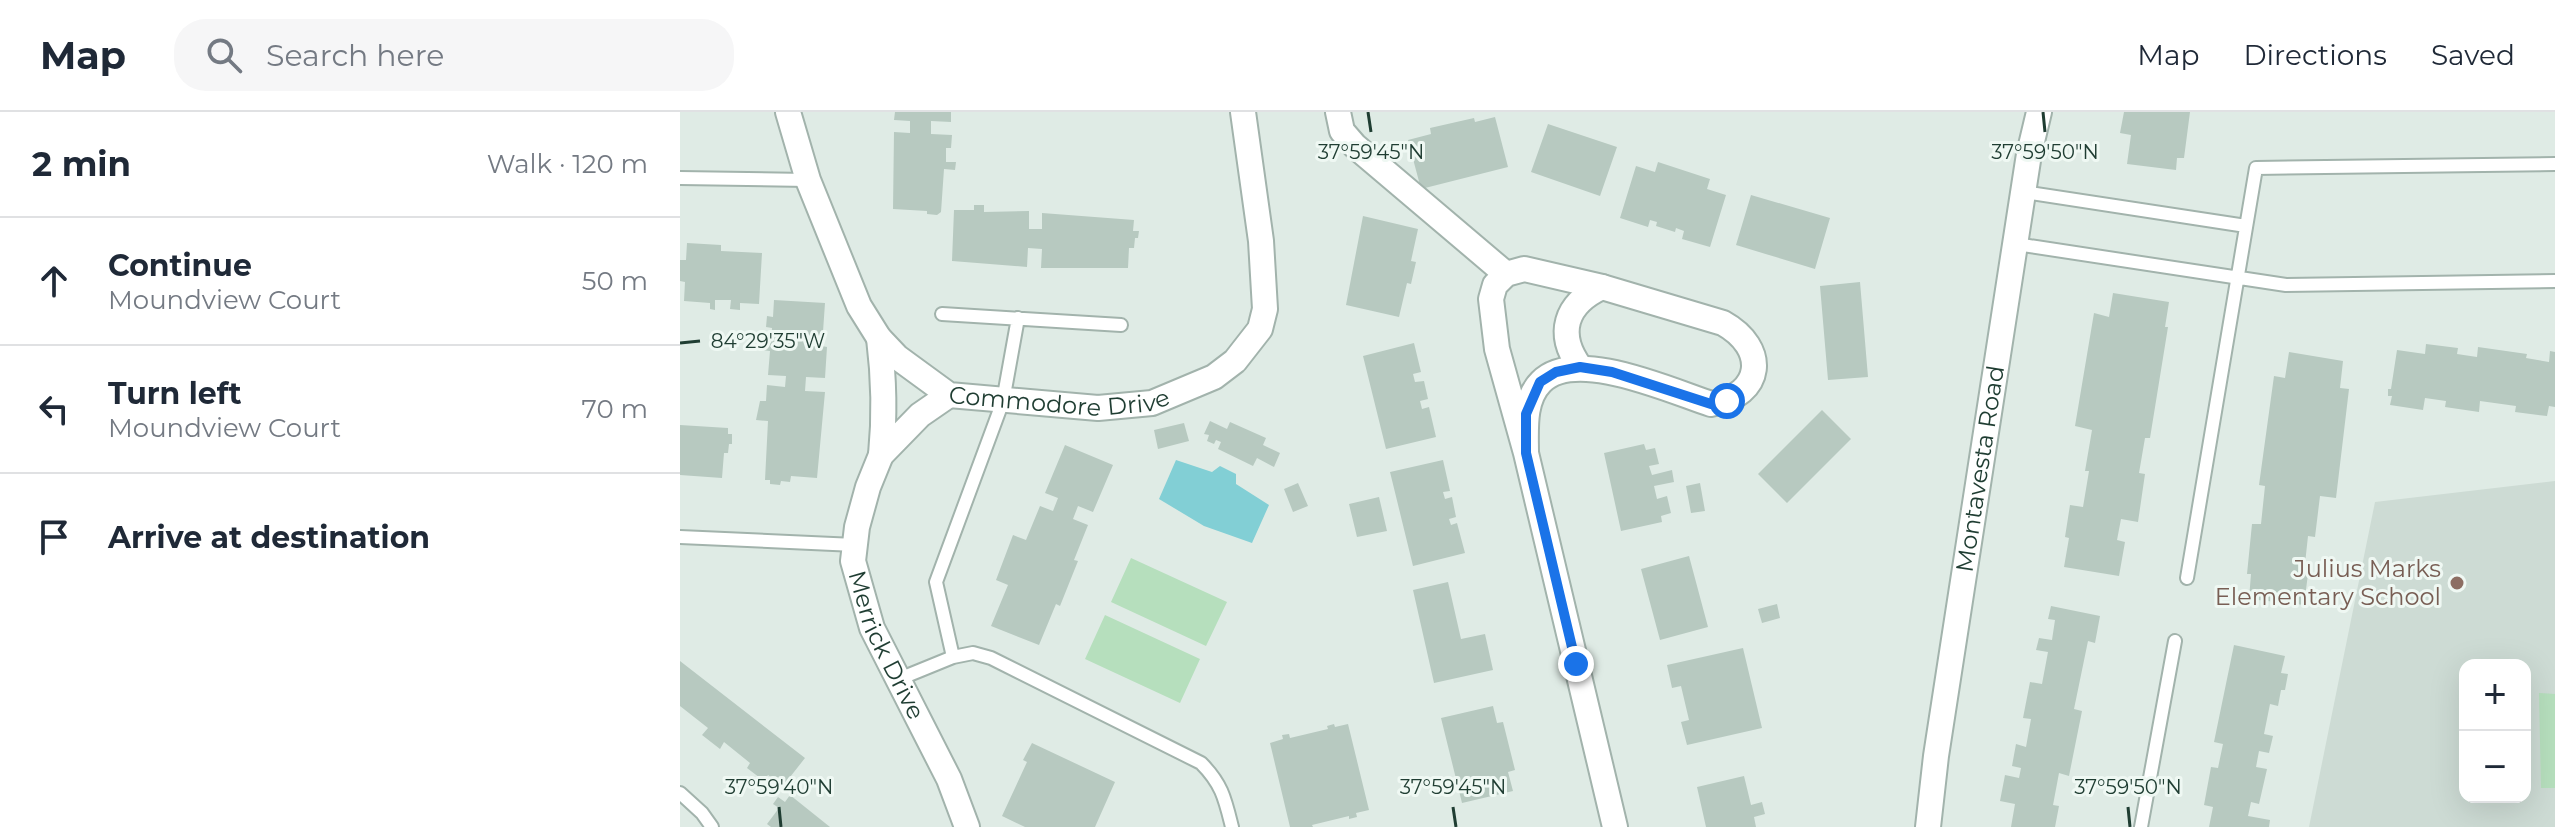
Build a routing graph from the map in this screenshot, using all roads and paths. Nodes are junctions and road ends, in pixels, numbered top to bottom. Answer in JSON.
{"nodes":[{"id":1,"x":788,"y":112,"type":"edge"},
{"id":2,"x":1243,"y":112,"type":"edge"},
{"id":3,"x":1338,"y":112,"type":"edge"},
{"id":4,"x":2039,"y":112,"type":"edge"},
{"id":5,"x":2555,"y":164,"type":"edge"},
{"id":6,"x":680,"y":178,"type":"edge"},
{"id":7,"x":808,"y":180,"type":"junction"},
{"id":8,"x":2024,"y":192,"type":"junction"},
{"id":9,"x":2246,"y":226,"type":"junction"},
{"id":10,"x":2016,"y":244,"type":"junction"},
{"id":11,"x":1506,"y":274,"type":"junction"},
{"id":12,"x":2237,"y":279,"type":"junction"},
{"id":13,"x":2555,"y":281,"type":"edge"},
{"id":14,"x":1602,"y":287,"type":"junction"},
{"id":15,"x":942,"y":314,"type":"dead end"},
{"id":16,"x":1018,"y":318,"type":"junction"},
{"id":17,"x":1121,"y":325,"type":"dead end"},
{"id":18,"x":879,"y":338,"type":"junction"},
{"id":19,"x":1580,"y":367,"type":"junction"},
{"id":20,"x":949,"y":395,"type":"junction"},
{"id":21,"x":1003,"y":401,"type":"junction"},
{"id":22,"x":1526,"y":453,"type":"junction"},
{"id":23,"x":881,"y":455,"type":"junction"},
{"id":24,"x":680,"y":537,"type":"edge"},
{"id":25,"x":855,"y":545,"type":"junction"},
{"id":26,"x":2187,"y":578,"type":"dead end"},
{"id":27,"x":2175,"y":641,"type":"dead end"},
{"id":28,"x":953,"y":657,"type":"junction"},
{"id":29,"x":899,"y":679,"type":"junction"},
{"id":30,"x":680,"y":793,"type":"edge"},
{"id":31,"x":712,"y":827,"type":"edge"},
{"id":32,"x":967,"y":827,"type":"edge"},
{"id":33,"x":1232,"y":827,"type":"edge"},
{"id":34,"x":1615,"y":827,"type":"edge"},
{"id":35,"x":1928,"y":827,"type":"edge"},
{"id":36,"x":2141,"y":827,"type":"edge"}],
"edges":[{"from":1,"to":7,"type":"street","name":"Commodore Drive"},
{"from":2,"to":21,"type":"street","name":"Commodore Drive"},
{"from":3,"to":11,"type":"street"},
{"from":4,"to":8,"type":"street","name":"Montavesta Road"},
{"from":5,"to":9,"type":"lane"},
{"from":6,"to":7,"type":"lane"},
{"from":7,"to":18,"type":"street","name":"Commodore Drive"},
{"from":8,"to":9,"type":"lane"},
{"from":8,"to":10,"type":"street","name":"Montavesta Road"},
{"from":9,"to":12,"type":"lane"},
{"from":10,"to":12,"type":"lane"},
{"from":10,"to":35,"type":"street","name":"Montavesta Road"},
{"from":11,"to":14,"type":"street"},
{"from":11,"to":22,"type":"street"},
{"from":12,"to":13,"type":"lane"},
{"from":12,"to":26,"type":"lane"},
{"from":14,"to":19,"type":"street"},
{"from":14,"to":19,"type":"street"},
{"from":15,"to":16,"type":"lane"},
{"from":16,"to":17,"type":"lane"},
{"from":16,"to":21,"type":"lane"},
{"from":18,"to":20,"type":"street","name":"Commodore Drive"},
{"from":18,"to":23,"type":"street","name":"Merrick Drive"},
{"from":19,"to":22,"type":"street"},
{"from":20,"to":21,"type":"street","name":"Commodore Drive"},
{"from":20,"to":23,"type":"street","name":"Merrick Drive"},
{"from":21,"to":28,"type":"lane"},
{"from":22,"to":34,"type":"street"},
{"from":23,"to":25,"type":"street","name":"Merrick Drive"},
{"from":24,"to":25,"type":"lane"},
{"from":25,"to":29,"type":"street","name":"Merrick Drive"},
{"from":27,"to":36,"type":"lane"},
{"from":28,"to":29,"type":"lane"},
{"from":28,"to":33,"type":"lane"},
{"from":29,"to":32,"type":"street","name":"Merrick Drive"},
{"from":30,"to":31,"type":"lane"}]}
